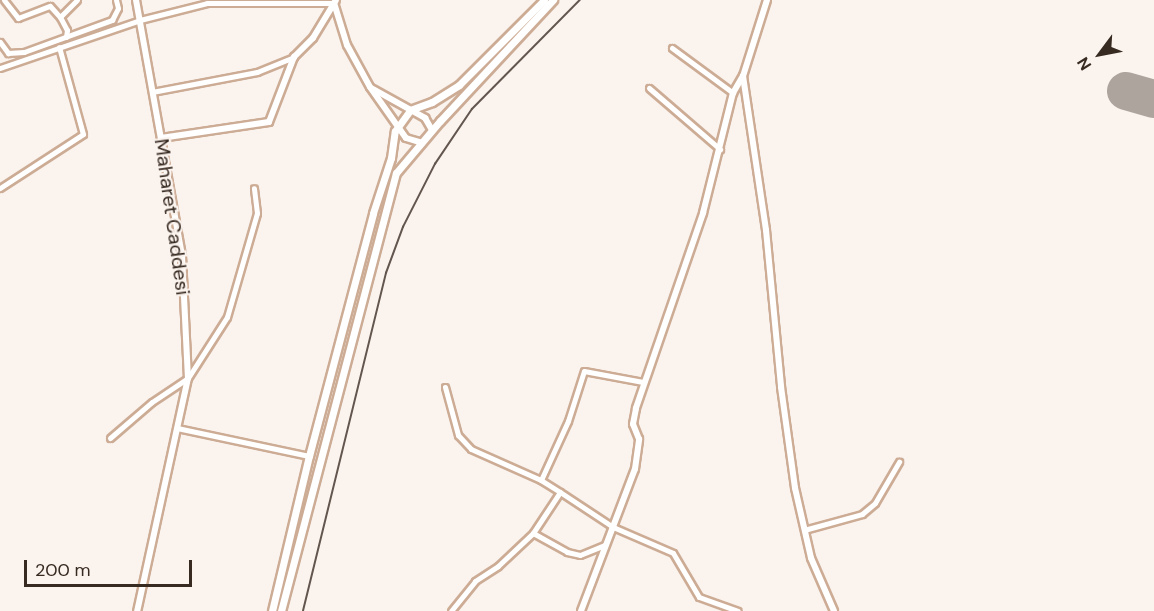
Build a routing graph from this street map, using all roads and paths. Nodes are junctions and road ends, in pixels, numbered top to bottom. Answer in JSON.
{"nodes":[{"id":1,"x":4,"y":0,"type":"edge"},
{"id":2,"x":49,"y":0,"type":"edge"},
{"id":3,"x":76,"y":0,"type":"edge"},
{"id":4,"x":116,"y":0,"type":"edge"},
{"id":5,"x":136,"y":0,"type":"edge"},
{"id":6,"x":544,"y":0,"type":"edge"},
{"id":7,"x":554,"y":0,"type":"edge"},
{"id":8,"x":767,"y":0,"type":"edge"},
{"id":9,"x":335,"y":1,"type":"edge"},
{"id":10,"x":54,"y":9,"type":"junction"},
{"id":11,"x":60,"y":17,"type":"junction"},
{"id":12,"x":140,"y":20,"type":"junction"},
{"id":13,"x":66,"y":37,"type":"junction"},
{"id":14,"x":0,"y":42,"type":"edge"},
{"id":15,"x":59,"y":48,"type":"junction"},
{"id":16,"x":672,"y":48,"type":"dead end"},
{"id":17,"x":294,"y":57,"type":"junction"},
{"id":18,"x":0,"y":68,"type":"edge"},
{"id":19,"x":743,"y":76,"type":"junction"},
{"id":20,"x":370,"y":87,"type":"junction"},
{"id":21,"x":649,"y":88,"type":"dead end"},
{"id":22,"x":153,"y":92,"type":"junction"},
{"id":23,"x":733,"y":93,"type":"junction"},
{"id":24,"x":410,"y":110,"type":"junction"},
{"id":25,"x":397,"y":129,"type":"junction"},
{"id":26,"x":432,"y":130,"type":"junction"},
{"id":27,"x":161,"y":138,"type":"junction"},
{"id":28,"x":422,"y":143,"type":"junction"},
{"id":29,"x":720,"y":149,"type":"junction"},
{"id":30,"x":0,"y":188,"type":"edge"},
{"id":31,"x":254,"y":188,"type":"dead end"},
{"id":32,"x":188,"y":378,"type":"junction"},
{"id":33,"x":643,"y":382,"type":"junction"},
{"id":34,"x":445,"y":387,"type":"dead end"},
{"id":35,"x":177,"y":428,"type":"junction"},
{"id":36,"x":110,"y":438,"type":"dead end"},
{"id":37,"x":309,"y":456,"type":"junction"},
{"id":38,"x":899,"y":462,"type":"dead end"},
{"id":39,"x":541,"y":480,"type":"junction"},
{"id":40,"x":560,"y":492,"type":"junction"},
{"id":41,"x":613,"y":527,"type":"junction"},
{"id":42,"x":804,"y":530,"type":"junction"},
{"id":43,"x":533,"y":533,"type":"junction"},
{"id":44,"x":605,"y":545,"type":"junction"},
{"id":45,"x":137,"y":611,"type":"edge"},
{"id":46,"x":272,"y":611,"type":"edge"},
{"id":47,"x":281,"y":611,"type":"edge"},
{"id":48,"x":451,"y":611,"type":"edge"},
{"id":49,"x":582,"y":611,"type":"edge"},
{"id":50,"x":738,"y":611,"type":"edge"},
{"id":51,"x":834,"y":611,"type":"edge"}],
"edges":[{"from":1,"to":10,"type":"street"},
{"from":2,"to":10,"type":"street"},
{"from":3,"to":11,"type":"street"},
{"from":4,"to":13,"type":"street"},
{"from":5,"to":12,"type":"street","name":"Maharet Caddesi"},
{"from":6,"to":24,"type":"main road"},
{"from":7,"to":26,"type":"main road"},
{"from":8,"to":19,"type":"street"},
{"from":9,"to":12,"type":"street"},
{"from":9,"to":17,"type":"street"},
{"from":9,"to":20,"type":"street"},
{"from":10,"to":11,"type":"street"},
{"from":11,"to":13,"type":"street"},
{"from":12,"to":15,"type":"street"},
{"from":12,"to":22,"type":"street","name":"Maharet Caddesi"},
{"from":13,"to":14,"type":"street"},
{"from":15,"to":18,"type":"street"},
{"from":15,"to":30,"type":"street"},
{"from":16,"to":23,"type":"street"},
{"from":17,"to":22,"type":"street"},
{"from":17,"to":27,"type":"street"},
{"from":19,"to":23,"type":"street"},
{"from":19,"to":42,"type":"street"},
{"from":20,"to":24,"type":"street"},
{"from":20,"to":25,"type":"street"},
{"from":21,"to":29,"type":"street"},
{"from":22,"to":27,"type":"street","name":"Maharet Caddesi"},
{"from":23,"to":29,"type":"street"},
{"from":24,"to":25,"type":"main road"},
{"from":24,"to":26,"type":"street"},
{"from":25,"to":28,"type":"street"},
{"from":25,"to":37,"type":"main road"},
{"from":26,"to":28,"type":"main road"},
{"from":27,"to":32,"type":"street","name":"Maharet Caddesi"},
{"from":28,"to":47,"type":"main road"},
{"from":29,"to":33,"type":"street"},
{"from":31,"to":32,"type":"street"},
{"from":32,"to":35,"type":"street","name":"Maharet Caddesi"},
{"from":32,"to":36,"type":"street"},
{"from":33,"to":39,"type":"street"},
{"from":33,"to":41,"type":"street"},
{"from":34,"to":39,"type":"street"},
{"from":35,"to":37,"type":"street"},
{"from":35,"to":45,"type":"street","name":"Maharet Caddesi"},
{"from":37,"to":46,"type":"main road"},
{"from":38,"to":42,"type":"street"},
{"from":39,"to":40,"type":"street"},
{"from":40,"to":41,"type":"street"},
{"from":40,"to":43,"type":"street"},
{"from":41,"to":44,"type":"street"},
{"from":41,"to":50,"type":"street"},
{"from":42,"to":51,"type":"street"},
{"from":43,"to":44,"type":"street"},
{"from":43,"to":48,"type":"street"},
{"from":44,"to":49,"type":"street"}]}
